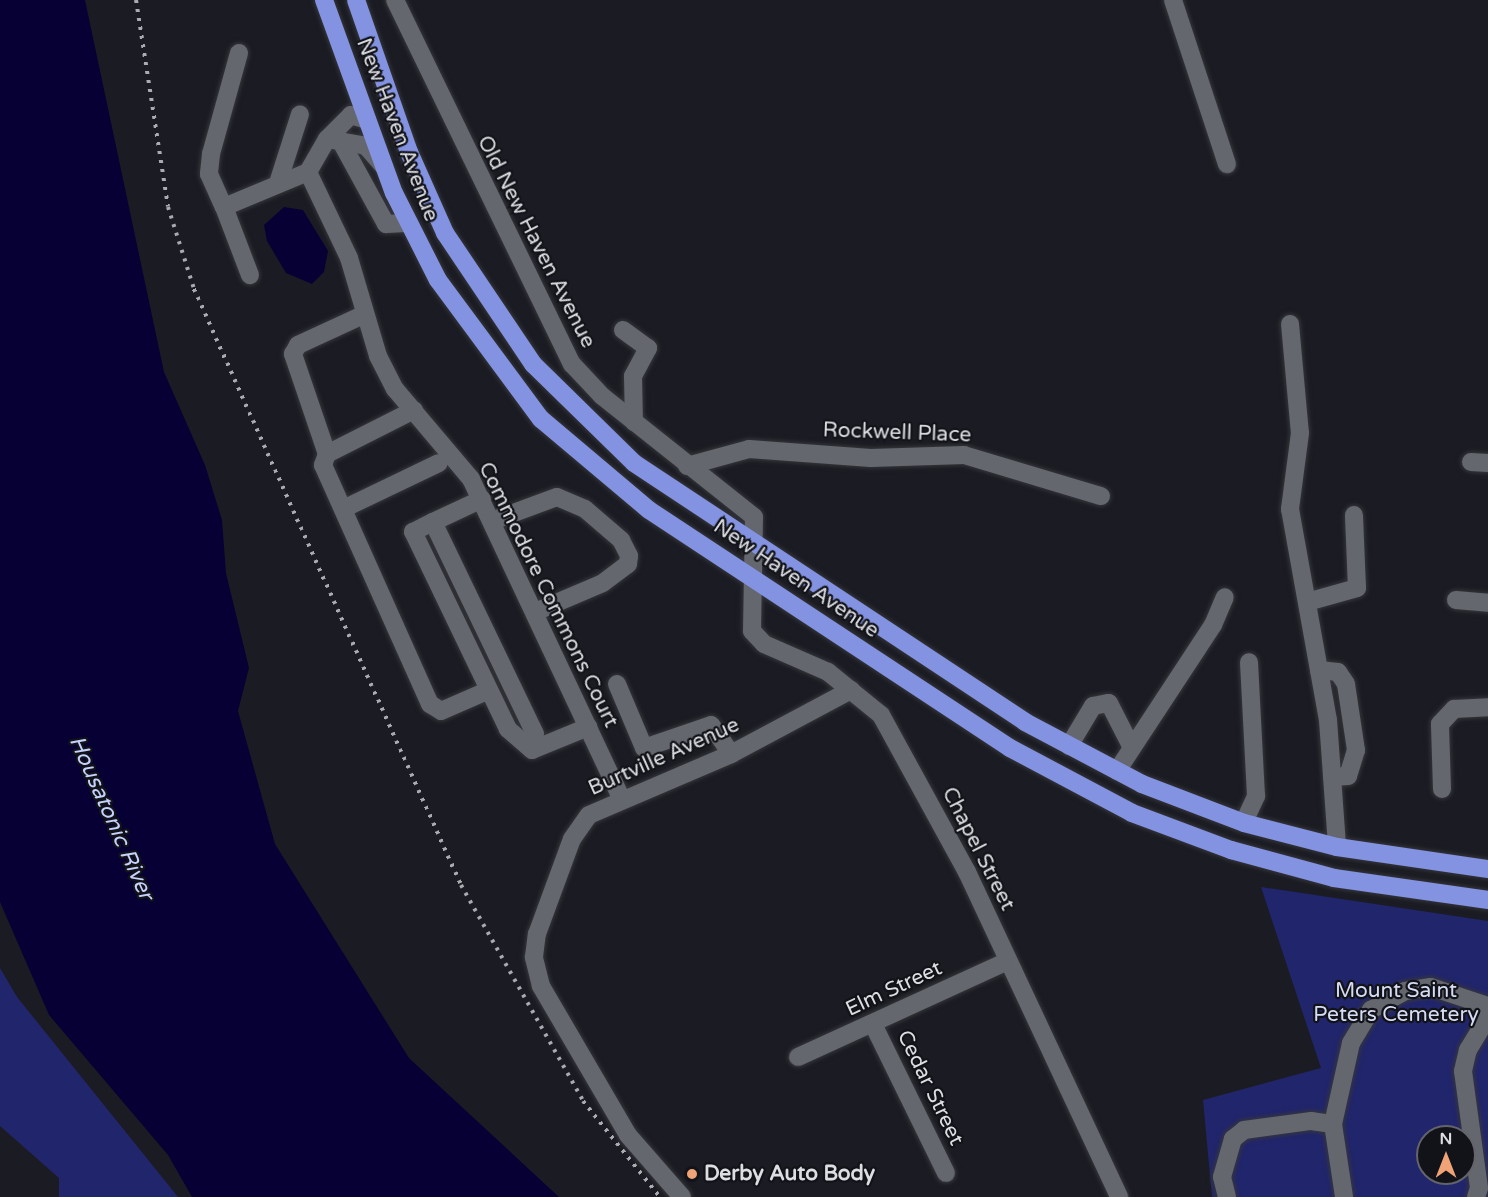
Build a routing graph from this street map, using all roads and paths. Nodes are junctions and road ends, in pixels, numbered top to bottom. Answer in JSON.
{"nodes":[{"id":1,"x":324,"y":0,"type":"edge"},
{"id":2,"x":356,"y":0,"type":"edge"},
{"id":3,"x":395,"y":0,"type":"edge"},
{"id":4,"x":1173,"y":0,"type":"edge"},
{"id":5,"x":239,"y":53,"type":"dead end"},
{"id":6,"x":395,"y":113,"type":"junction"},
{"id":7,"x":300,"y":114,"type":"dead end"},
{"id":8,"x":367,"y":120,"type":"junction"},
{"id":9,"x":334,"y":139,"type":"junction"},
{"id":10,"x":1227,"y":164,"type":"dead end"},
{"id":11,"x":385,"y":169,"type":"junction"},
{"id":12,"x":308,"y":172,"type":"junction"},
{"id":13,"x":278,"y":183,"type":"junction"},
{"id":14,"x":224,"y":207,"type":"junction"},
{"id":15,"x":407,"y":223,"type":"junction"},
{"id":16,"x":250,"y":275,"type":"dead end"},
{"id":17,"x":365,"y":314,"type":"junction"},
{"id":18,"x":1290,"y":324,"type":"dead end"},
{"id":19,"x":622,"y":330,"type":"dead end"},
{"id":20,"x":414,"y":410,"type":"junction"},
{"id":21,"x":634,"y":422,"type":"junction"},
{"id":22,"x":327,"y":454,"type":"junction"},
{"id":23,"x":439,"y":463,"type":"dead end"},
{"id":24,"x":687,"y":466,"type":"junction"},
{"id":25,"x":1101,"y":496,"type":"dead end"},
{"id":26,"x":482,"y":499,"type":"junction"},
{"id":27,"x":343,"y":509,"type":"junction"},
{"id":28,"x":1354,"y":515,"type":"dead end"},
{"id":29,"x":492,"y":521,"type":"junction"},
{"id":30,"x":433,"y":522,"type":"junction"},
{"id":31,"x":757,"y":547,"type":"junction"},
{"id":32,"x":754,"y":578,"type":"junction"},
{"id":33,"x":1225,"y":597,"type":"dead end"},
{"id":34,"x":1456,"y":600,"type":"dead end"},
{"id":35,"x":1307,"y":602,"type":"junction"},
{"id":36,"x":1488,"y":603,"type":"edge"},
{"id":37,"x":535,"y":612,"type":"junction"},
{"id":38,"x":1249,"y":662,"type":"dead end"},
{"id":39,"x":1319,"y":670,"type":"junction"},
{"id":40,"x":617,"y":684,"type":"dead end"},
{"id":41,"x":489,"y":690,"type":"junction"},
{"id":42,"x":850,"y":690,"type":"junction"},
{"id":43,"x":1488,"y":707,"type":"edge"},
{"id":44,"x":588,"y":727,"type":"junction"},
{"id":45,"x":1069,"y":746,"type":"junction"},
{"id":46,"x":1131,"y":746,"type":"junction"},
{"id":47,"x":532,"y":750,"type":"junction"},
{"id":48,"x":731,"y":754,"type":"junction"},
{"id":49,"x":1117,"y":771,"type":"junction"},
{"id":50,"x":1332,"y":777,"type":"junction"},
{"id":51,"x":1442,"y":789,"type":"dead end"},
{"id":52,"x":621,"y":798,"type":"junction"},
{"id":53,"x":1244,"y":822,"type":"junction"},
{"id":54,"x":1337,"y":847,"type":"junction"},
{"id":55,"x":1488,"y":869,"type":"edge"},
{"id":56,"x":1488,"y":900,"type":"edge"},
{"id":57,"x":1008,"y":961,"type":"junction"},
{"id":58,"x":1488,"y":1006,"type":"edge"},
{"id":59,"x":1488,"y":1017,"type":"edge"},
{"id":60,"x":873,"y":1024,"type":"junction"},
{"id":61,"x":798,"y":1057,"type":"dead end"},
{"id":62,"x":1333,"y":1124,"type":"junction"},
{"id":63,"x":946,"y":1173,"type":"dead end"},
{"id":64,"x":682,"y":1197,"type":"edge"},
{"id":65,"x":1119,"y":1197,"type":"edge"},
{"id":66,"x":1227,"y":1197,"type":"edge"},
{"id":67,"x":1344,"y":1197,"type":"edge"},
{"id":68,"x":1476,"y":1197,"type":"edge"}],
"edges":[{"from":1,"to":8,"type":"highway","name":"New Haven Avenue"},
{"from":2,"to":6,"type":"highway","name":"New Haven Avenue"},
{"from":3,"to":21,"type":"street","name":"Old New Haven Avenue"},
{"from":4,"to":10,"type":"street"},
{"from":5,"to":14,"type":"street"},
{"from":6,"to":8,"type":"highway"},
{"from":6,"to":31,"type":"highway","name":"New Haven Avenue"},
{"from":7,"to":13,"type":"street"},
{"from":8,"to":9,"type":"street"},
{"from":8,"to":11,"type":"highway","name":"New Haven Avenue"},
{"from":9,"to":11,"type":"street"},
{"from":9,"to":12,"type":"street"},
{"from":9,"to":15,"type":"street"},
{"from":11,"to":15,"type":"highway","name":"New Haven Avenue"},
{"from":12,"to":13,"type":"street"},
{"from":12,"to":17,"type":"street","name":"Commodore Commons Court"},
{"from":13,"to":14,"type":"street"},
{"from":14,"to":16,"type":"street"},
{"from":15,"to":32,"type":"highway","name":"New Haven Avenue"},
{"from":17,"to":20,"type":"street","name":"Commodore Commons Court"},
{"from":17,"to":22,"type":"street"},
{"from":18,"to":35,"type":"street"},
{"from":19,"to":21,"type":"street"},
{"from":20,"to":22,"type":"street"},
{"from":20,"to":26,"type":"street","name":"Commodore Commons Court"},
{"from":21,"to":24,"type":"street","name":"Old New Haven Avenue"},
{"from":22,"to":27,"type":"street"},
{"from":23,"to":27,"type":"street"},
{"from":24,"to":25,"type":"street","name":"Rockwell Place"},
{"from":24,"to":31,"type":"street","name":"Old New Haven Avenue"},
{"from":26,"to":29,"type":"street","name":"Commodore Commons Court"},
{"from":26,"to":30,"type":"street"},
{"from":27,"to":41,"type":"street"},
{"from":28,"to":35,"type":"street"},
{"from":29,"to":37,"type":"street","name":"Commodore Commons Court"},
{"from":29,"to":37,"type":"street"},
{"from":30,"to":41,"type":"street"},
{"from":30,"to":47,"type":"street"},
{"from":31,"to":32,"type":"street","name":"Old New Haven Avenue"},
{"from":31,"to":45,"type":"highway","name":"New Haven Avenue"},
{"from":32,"to":42,"type":"street","name":"Chapel Street"},
{"from":32,"to":56,"type":"highway","name":"New Haven Avenue"},
{"from":33,"to":46,"type":"street"},
{"from":34,"to":36,"type":"street"},
{"from":35,"to":39,"type":"street"},
{"from":37,"to":44,"type":"street","name":"Commodore Commons Court"},
{"from":38,"to":53,"type":"street"},
{"from":39,"to":50,"type":"street"},
{"from":39,"to":50,"type":"street"},
{"from":40,"to":48,"type":"street"},
{"from":41,"to":47,"type":"street"},
{"from":42,"to":48,"type":"street","name":"Burtville Avenue"},
{"from":42,"to":57,"type":"street","name":"Chapel Street"},
{"from":43,"to":51,"type":"street"},
{"from":44,"to":47,"type":"street"},
{"from":44,"to":52,"type":"street","name":"Commodore Commons Court"},
{"from":45,"to":46,"type":"street"},
{"from":45,"to":49,"type":"highway","name":"New Haven Avenue"},
{"from":46,"to":49,"type":"street"},
{"from":48,"to":52,"type":"street","name":"Burtville Avenue"},
{"from":49,"to":53,"type":"highway","name":"New Haven Avenue"},
{"from":50,"to":54,"type":"street"},
{"from":52,"to":64,"type":"street","name":"Burtville Avenue"},
{"from":53,"to":54,"type":"highway","name":"New Haven Avenue"},
{"from":54,"to":55,"type":"highway","name":"New Haven Avenue"},
{"from":57,"to":60,"type":"street","name":"Elm Street"},
{"from":57,"to":65,"type":"street","name":"Chapel Street"},
{"from":58,"to":62,"type":"street"},
{"from":59,"to":68,"type":"street"},
{"from":60,"to":61,"type":"street","name":"Elm Street"},
{"from":60,"to":63,"type":"street","name":"Cedar Street"},
{"from":62,"to":66,"type":"street"},
{"from":62,"to":67,"type":"street"}]}
